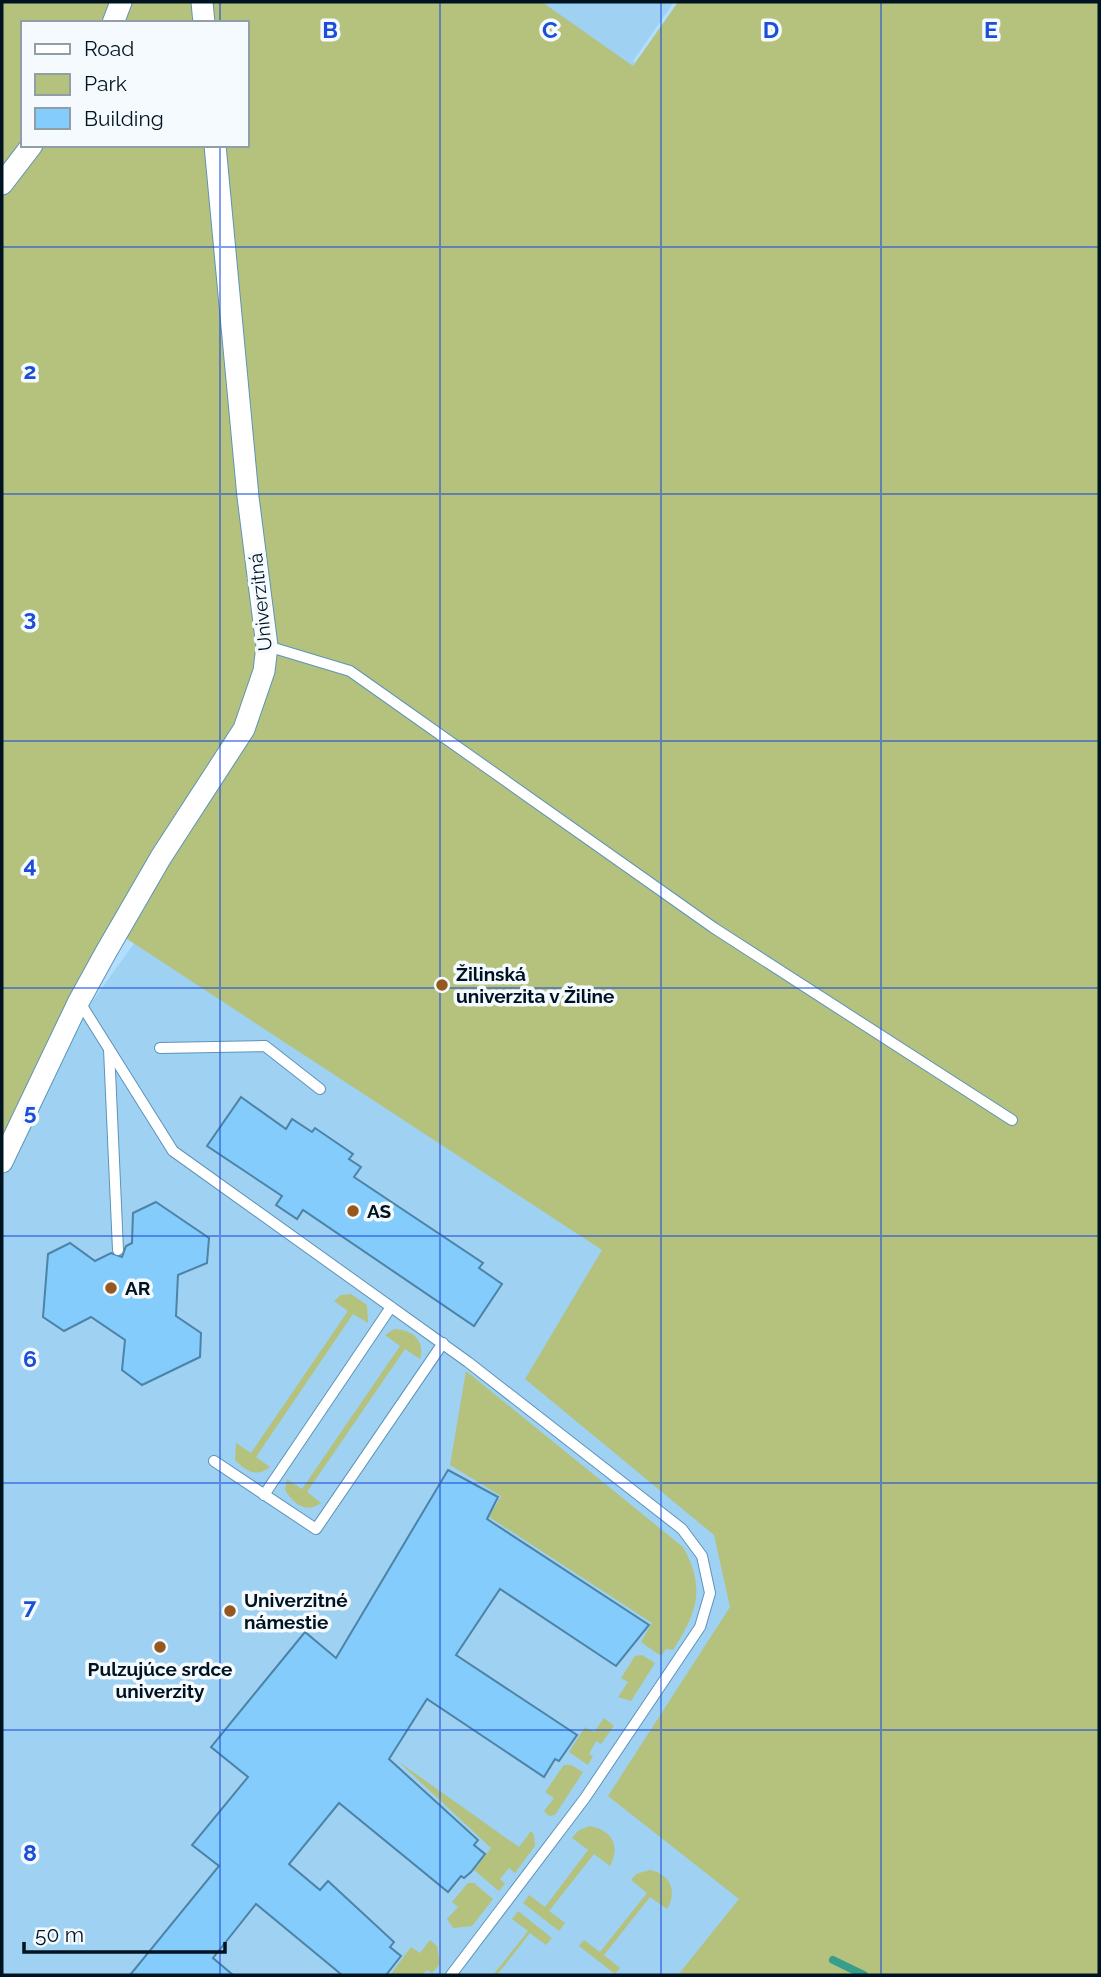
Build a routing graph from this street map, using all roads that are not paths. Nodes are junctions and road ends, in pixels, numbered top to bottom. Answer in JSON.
{"nodes":[{"id":1,"x":121,"y":2,"type":"edge"},
{"id":2,"x":202,"y":2,"type":"edge"},
{"id":3,"x":114,"y":21,"type":"edge"},
{"id":4,"x":204,"y":21,"type":"edge"},
{"id":5,"x":30,"y":147,"type":"edge"},
{"id":6,"x":215,"y":147,"type":"edge"},
{"id":7,"x":2,"y":184,"type":"edge"},
{"id":8,"x":267,"y":646,"type":"junction"},
{"id":9,"x":79,"y":1002,"type":"junction"},
{"id":10,"x":108,"y":1047,"type":"junction"},
{"id":11,"x":160,"y":1048,"type":"dead end"},
{"id":12,"x":320,"y":1089,"type":"dead end"},
{"id":13,"x":1012,"y":1120,"type":"dead end"},
{"id":14,"x":2,"y":1162,"type":"edge"},
{"id":15,"x":118,"y":1250,"type":"dead end"},
{"id":16,"x":391,"y":1307,"type":"junction"},
{"id":17,"x":443,"y":1343,"type":"junction"},
{"id":18,"x":214,"y":1461,"type":"dead end"},
{"id":19,"x":264,"y":1495,"type":"junction"},
{"id":20,"x":451,"y":1975,"type":"edge"}],
"edges":[{"from":1,"to":3,"type":"street"},
{"from":2,"to":4,"type":"street"},
{"from":5,"to":7,"type":"street"},
{"from":6,"to":8,"type":"street","name":"Univerzitná"},
{"from":8,"to":9,"type":"street","name":"Univerzitná"},
{"from":8,"to":13,"type":"lane"},
{"from":9,"to":10,"type":"lane"},
{"from":9,"to":14,"type":"street","name":"Univerzitná"},
{"from":10,"to":15,"type":"lane"},
{"from":10,"to":16,"type":"lane"},
{"from":11,"to":12,"type":"lane"},
{"from":16,"to":17,"type":"lane"},
{"from":16,"to":19,"type":"lane"},
{"from":17,"to":19,"type":"lane"},
{"from":17,"to":20,"type":"lane"},
{"from":18,"to":19,"type":"lane"}]}
